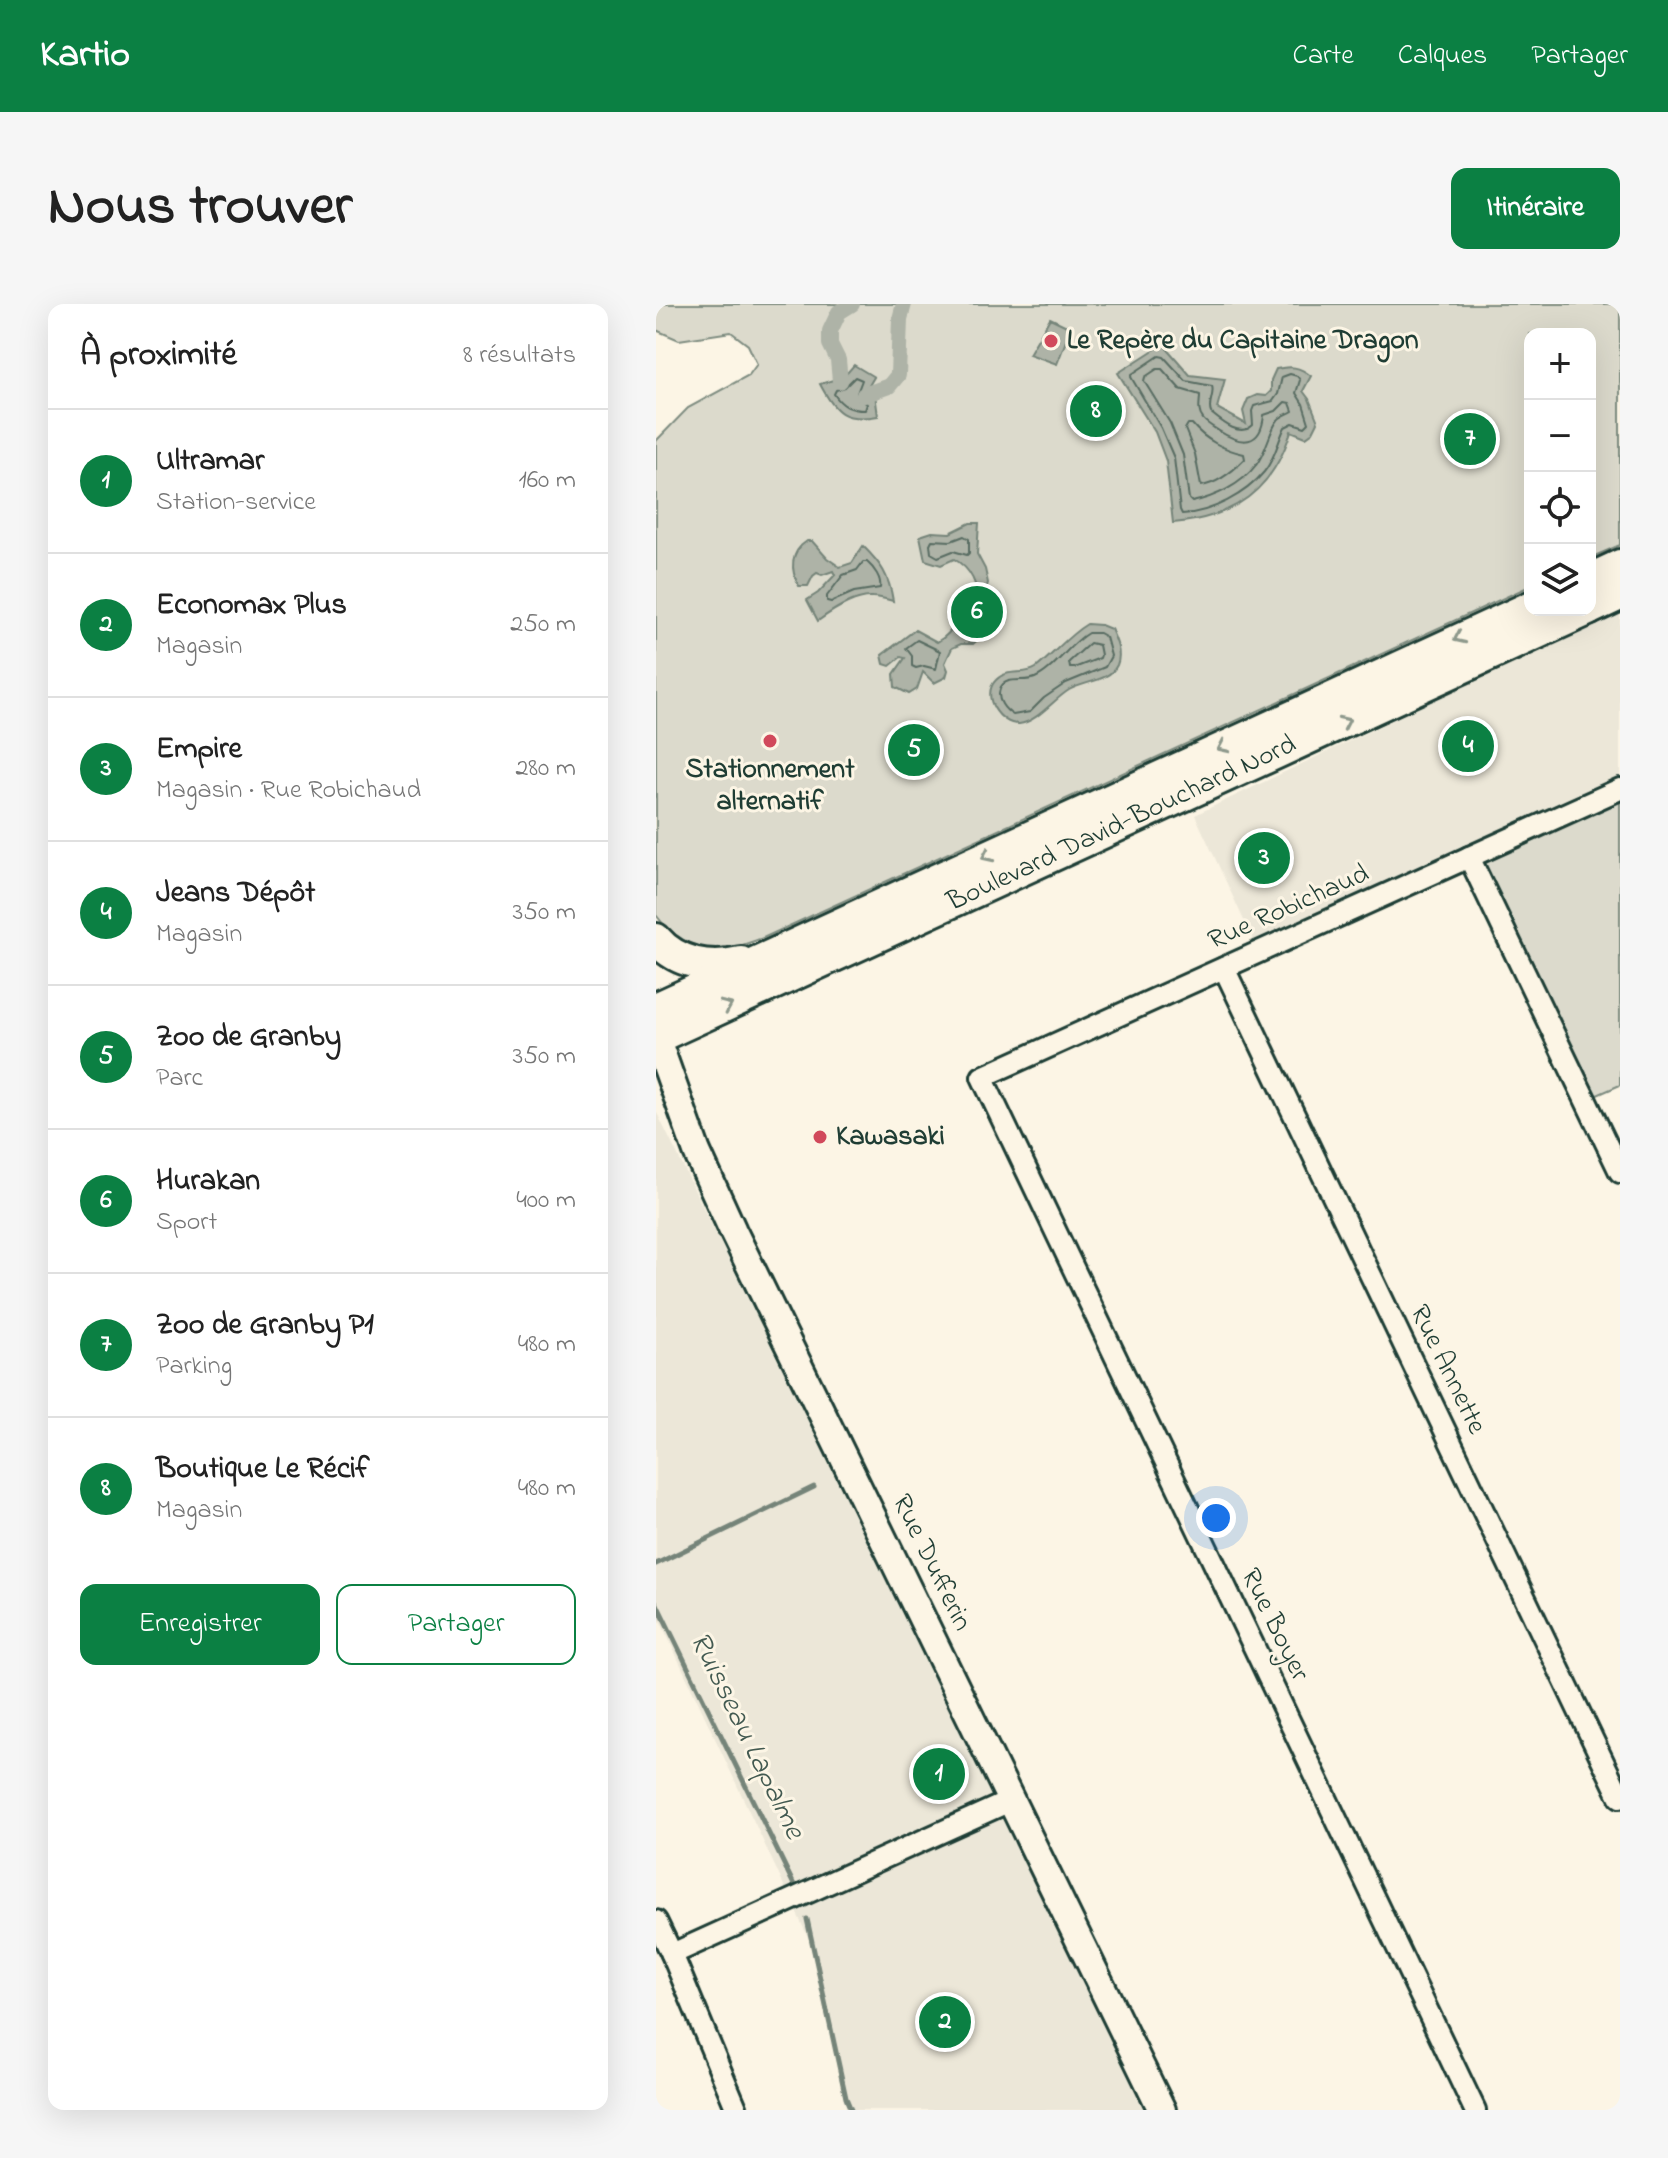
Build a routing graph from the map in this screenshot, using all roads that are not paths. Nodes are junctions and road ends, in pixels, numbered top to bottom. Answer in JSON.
{"nodes":[{"id":1,"x":1620,"y":565,"type":"edge"},
{"id":2,"x":1596,"y":576,"type":"edge"},
{"id":3,"x":1620,"y":595,"type":"edge"},
{"id":4,"x":1596,"y":607,"type":"edge"},
{"id":5,"x":1524,"y":610,"type":"edge"},
{"id":6,"x":1576,"y":616,"type":"edge"},
{"id":7,"x":1620,"y":789,"type":"edge"},
{"id":8,"x":1469,"y":857,"type":"junction"},
{"id":9,"x":656,"y":939,"type":"edge"},
{"id":10,"x":771,"y":956,"type":"junction"},
{"id":11,"x":1224,"y":968,"type":"junction"},
{"id":12,"x":656,"y":1008,"type":"edge"},
{"id":13,"x":656,"y":1038,"type":"edge"},
{"id":14,"x":982,"y":1077,"type":"joint"},
{"id":15,"x":1620,"y":1172,"type":"edge"},
{"id":16,"x":1620,"y":1797,"type":"edge"},
{"id":17,"x":1010,"y":1801,"type":"junction"},
{"id":18,"x":656,"y":1921,"type":"edge"},
{"id":19,"x":672,"y":1954,"type":"junction"},
{"id":20,"x":737,"y":2110,"type":"edge"},
{"id":21,"x":1162,"y":2110,"type":"edge"},
{"id":22,"x":1475,"y":2110,"type":"edge"}],
"edges":[{"from":1,"to":2,"type":"highway"},
{"from":3,"to":4,"type":"highway","name":"Boulevard David-Bouchard Nord"},
{"from":5,"to":10,"type":"highway","name":"Boulevard David-Bouchard Nord","one_way":true},
{"from":13,"to":6,"type":"highway","name":"Boulevard David-Bouchard Nord","one_way":true},
{"from":7,"to":8,"type":"street","name":"Rue Robichaud"},
{"from":8,"to":11,"type":"street","name":"Rue Robichaud"},
{"from":8,"to":15,"type":"street"},
{"from":9,"to":10,"type":"highway"},
{"from":10,"to":12,"type":"highway","name":"Boulevard David-Bouchard Nord"},
{"from":11,"to":14,"type":"street","name":"Rue Robichaud"},
{"from":11,"to":16,"type":"street","name":"Rue Annette"},
{"from":13,"to":17,"type":"main road","name":"Rue Dufferin"},
{"from":14,"to":22,"type":"street","name":"Rue Boyer"},
{"from":17,"to":19,"type":"street"},
{"from":17,"to":21,"type":"main road","name":"Rue Dufferin"},
{"from":18,"to":19,"type":"street"},
{"from":19,"to":20,"type":"street"}]}
